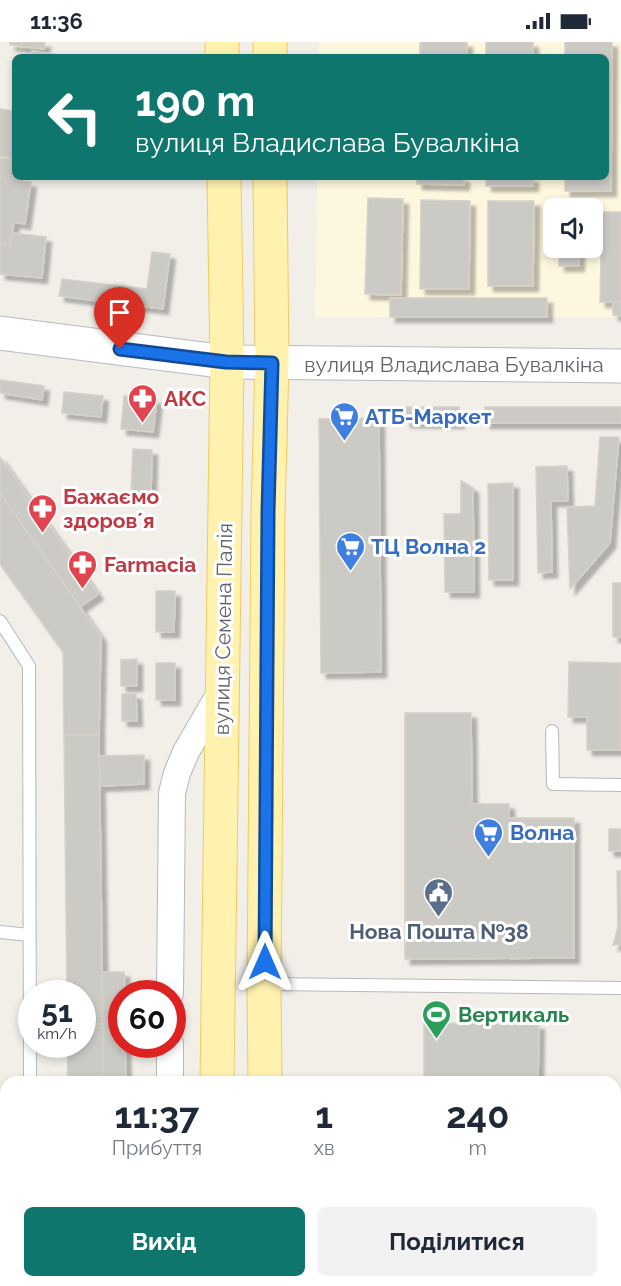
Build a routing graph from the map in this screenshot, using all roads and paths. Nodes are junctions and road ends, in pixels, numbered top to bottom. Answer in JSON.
{"nodes":[{"id":1,"x":224,"y":180,"type":"edge"},
{"id":2,"x":270,"y":180,"type":"edge"},
{"id":3,"x":0,"y":333,"type":"edge"},
{"id":4,"x":226,"y":362,"type":"junction"},
{"id":5,"x":272,"y":363,"type":"junction"},
{"id":6,"x":621,"y":366,"type":"edge"},
{"id":7,"x":0,"y":621,"type":"edge"},
{"id":8,"x":223,"y":688,"type":"junction"},
{"id":9,"x":552,"y":731,"type":"dead end"},
{"id":10,"x":621,"y":785,"type":"edge"},
{"id":11,"x":0,"y":932,"type":"edge"},
{"id":12,"x":29,"y":935,"type":"junction"},
{"id":13,"x":171,"y":980,"type":"edge"},
{"id":14,"x":264,"y":984,"type":"junction"},
{"id":15,"x":621,"y":988,"type":"edge"},
{"id":16,"x":170,"y":1058,"type":"edge"},
{"id":17,"x":30,"y":1076,"type":"edge"},
{"id":18,"x":170,"y":1076,"type":"edge"},
{"id":19,"x":217,"y":1076,"type":"edge"},
{"id":20,"x":265,"y":1076,"type":"edge"}],
"edges":[{"from":1,"to":4,"type":"main road","name":"вулиця Семена Палія"},
{"from":2,"to":5,"type":"main road","name":"вулиця Семена Палія"},
{"from":3,"to":4,"type":"street","name":"вулиця Владислава Бувалкіна"},
{"from":4,"to":5,"type":"street","name":"вулиця Владислава Бувалкіна"},
{"from":4,"to":8,"type":"main road","name":"вулиця Семена Палія"},
{"from":5,"to":6,"type":"street","name":"вулиця Владислава Бувалкіна"},
{"from":5,"to":14,"type":"main road","name":"вулиця Семена Палія"},
{"from":7,"to":12,"type":"lane"},
{"from":8,"to":13,"type":"street"},
{"from":8,"to":19,"type":"main road","name":"вулиця Семена Палія"},
{"from":9,"to":10,"type":"lane"},
{"from":11,"to":12,"type":"lane"},
{"from":12,"to":17,"type":"lane"},
{"from":14,"to":15,"type":"lane"},
{"from":14,"to":20,"type":"main road","name":"вулиця Семена Палія"},
{"from":16,"to":18,"type":"street"}]}
